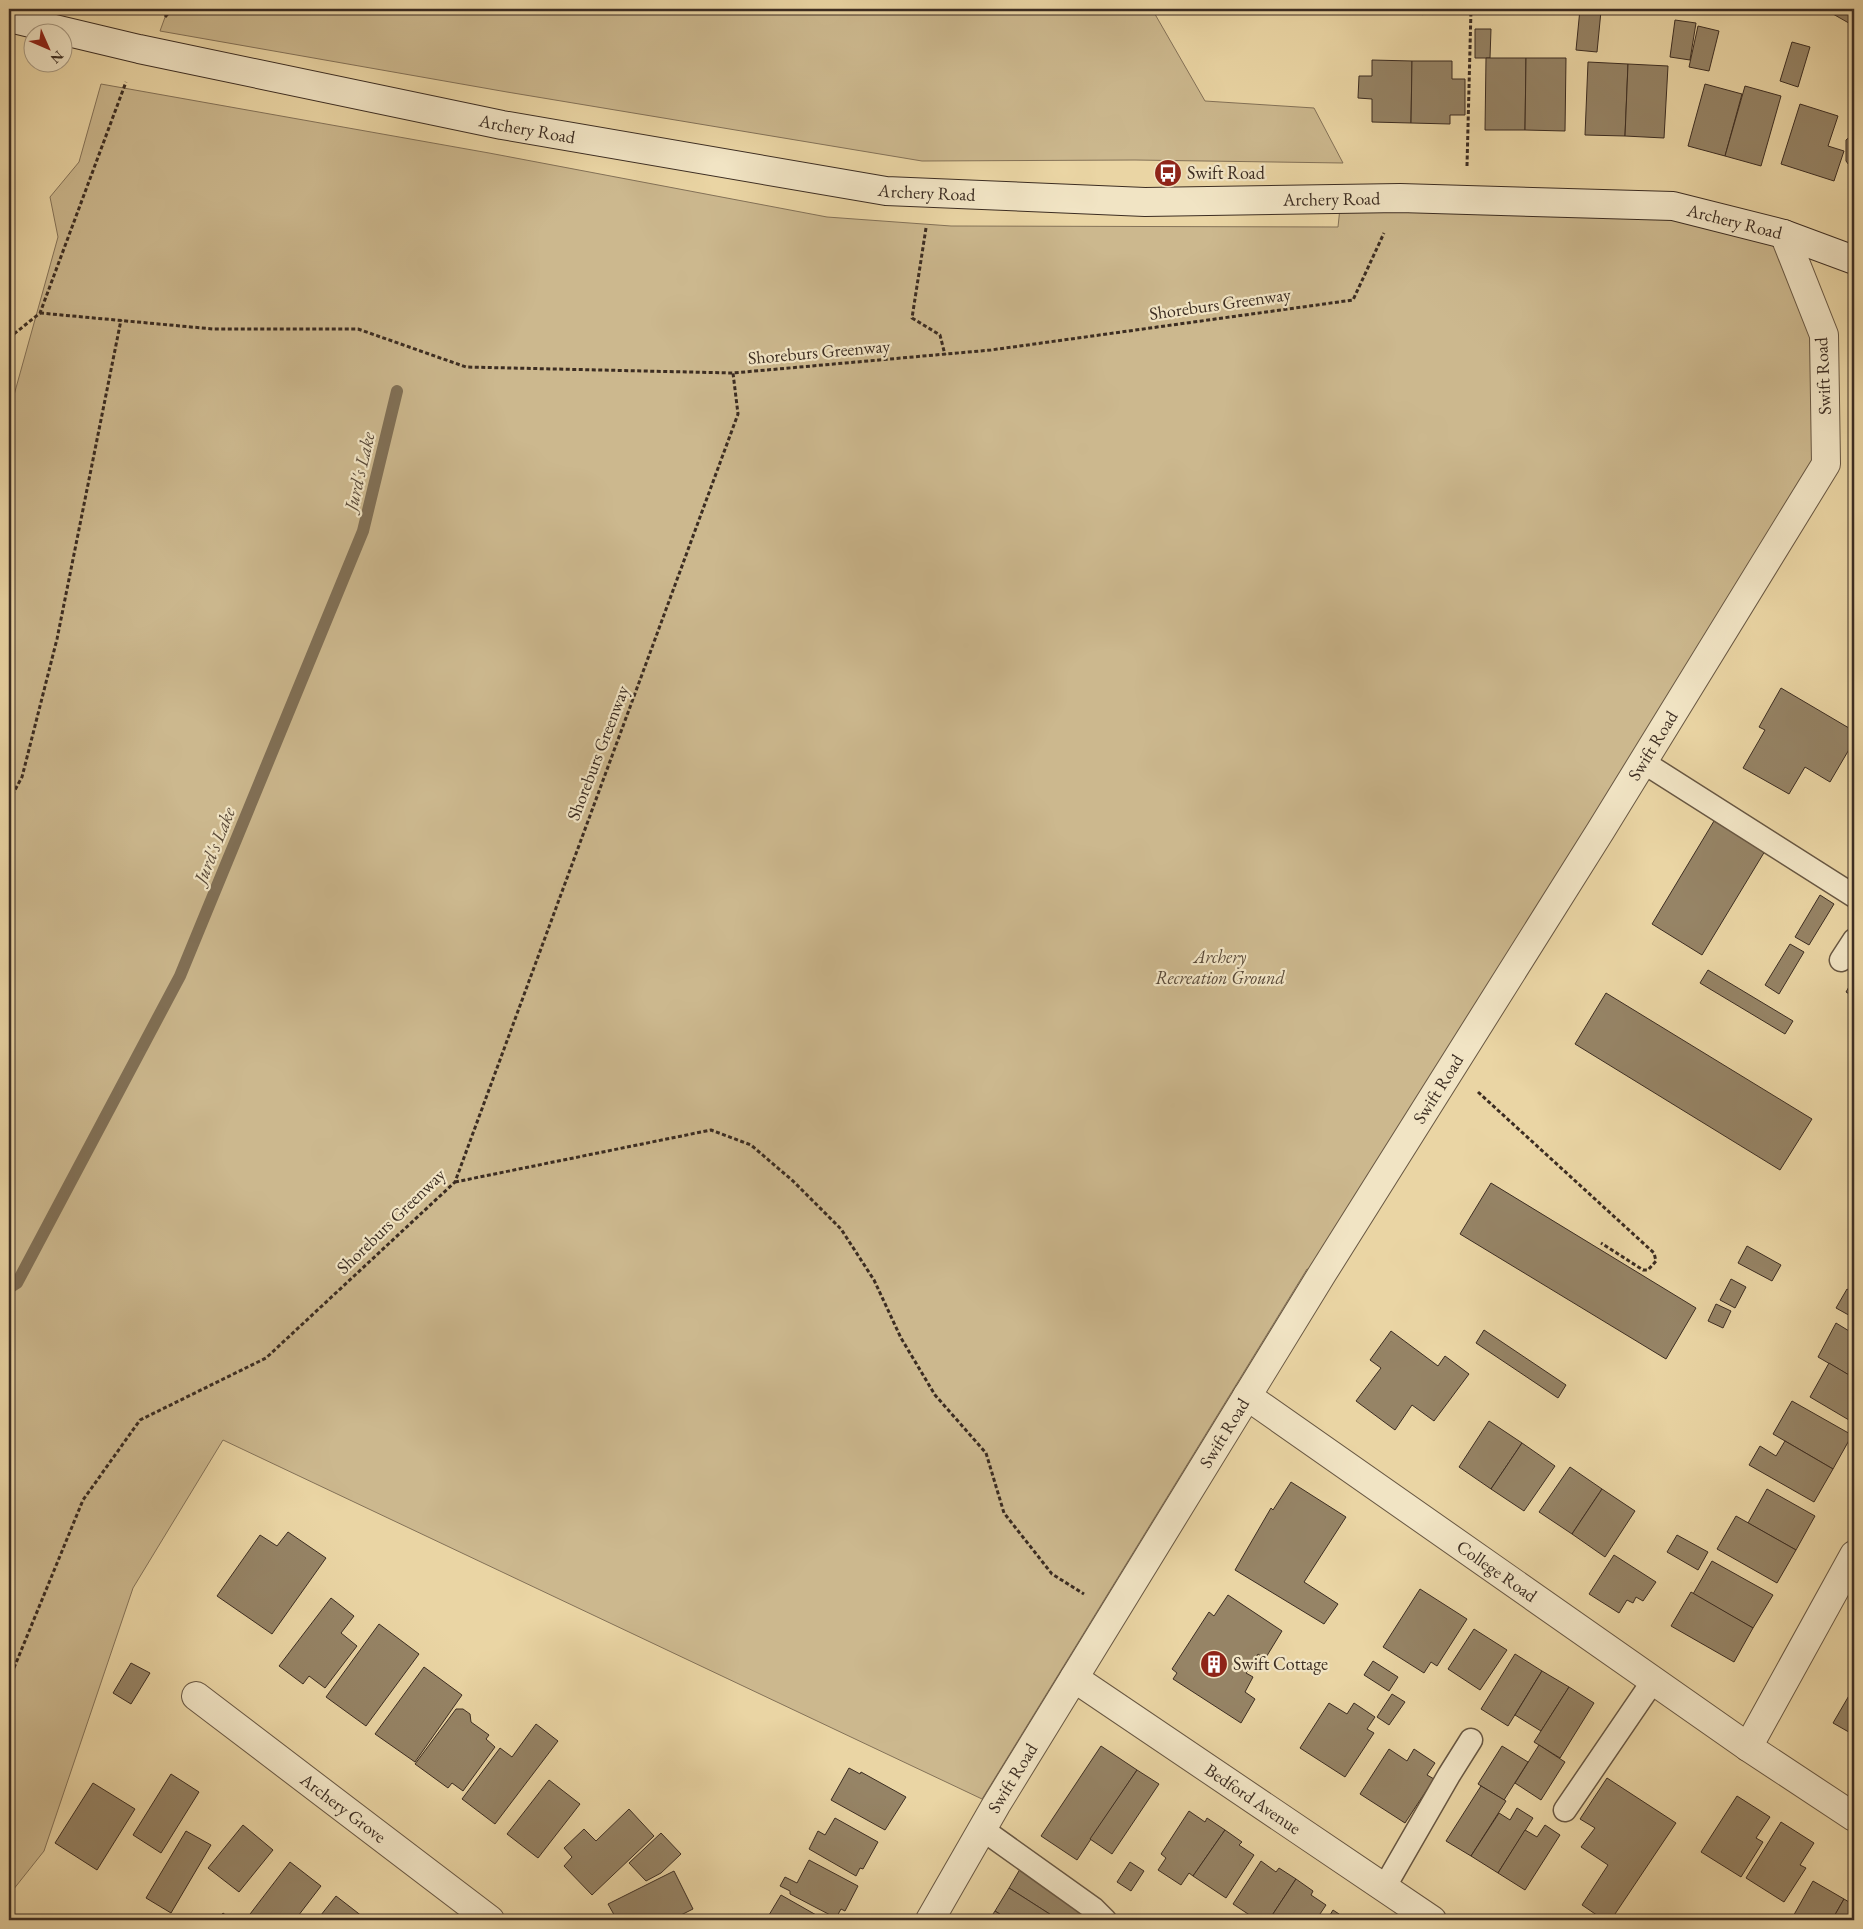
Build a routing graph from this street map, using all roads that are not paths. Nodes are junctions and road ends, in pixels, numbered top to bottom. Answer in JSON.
{"nodes":[{"id":1,"x":9,"y":18,"type":"edge"},
{"id":2,"x":1784,"y":234,"type":"junction"},
{"id":3,"x":1854,"y":260,"type":"edge"},
{"id":4,"x":1643,"y":762,"type":"junction"},
{"id":5,"x":1854,"y":896,"type":"edge"},
{"id":6,"x":1854,"y":940,"type":"edge"},
{"id":7,"x":1842,"y":960,"type":"dead end"},
{"id":8,"x":1247,"y":1396,"type":"junction"},
{"id":9,"x":1854,"y":1555,"type":"edge"},
{"id":10,"x":1074,"y":1678,"type":"junction"},
{"id":11,"x":1654,"y":1681,"type":"junction"},
{"id":12,"x":196,"y":1696,"type":"dead end"},
{"id":13,"x":1471,"y":1740,"type":"dead end"},
{"id":14,"x":1748,"y":1747,"type":"junction"},
{"id":15,"x":1565,"y":1810,"type":"dead end"},
{"id":16,"x":1854,"y":1817,"type":"edge"},
{"id":17,"x":982,"y":1830,"type":"junction"},
{"id":18,"x":1384,"y":1888,"type":"junction"},
{"id":19,"x":490,"y":1920,"type":"edge"},
{"id":20,"x":930,"y":1920,"type":"edge"},
{"id":21,"x":1105,"y":1920,"type":"edge"},
{"id":22,"x":1432,"y":1920,"type":"edge"}],
"edges":[{"from":1,"to":2,"type":"street","name":"Archery Road"},
{"from":2,"to":3,"type":"street","name":"Archery Road"},
{"from":2,"to":4,"type":"street","name":"Swift Road"},
{"from":4,"to":5,"type":"lane"},
{"from":4,"to":8,"type":"street","name":"Swift Road"},
{"from":6,"to":7,"type":"lane"},
{"from":8,"to":10,"type":"street","name":"Swift Road"},
{"from":8,"to":11,"type":"street","name":"College Road"},
{"from":9,"to":14,"type":"street"},
{"from":10,"to":17,"type":"street","name":"Swift Road"},
{"from":10,"to":18,"type":"street","name":"Bedford Avenue"},
{"from":11,"to":14,"type":"street","name":"College Road"},
{"from":11,"to":15,"type":"lane"},
{"from":12,"to":19,"type":"street","name":"Archery Grove"},
{"from":13,"to":18,"type":"lane"},
{"from":14,"to":16,"type":"street","name":"College Road"},
{"from":17,"to":20,"type":"street","name":"Swift Road"},
{"from":17,"to":21,"type":"lane"},
{"from":18,"to":22,"type":"street","name":"Bedford Avenue"}]}
